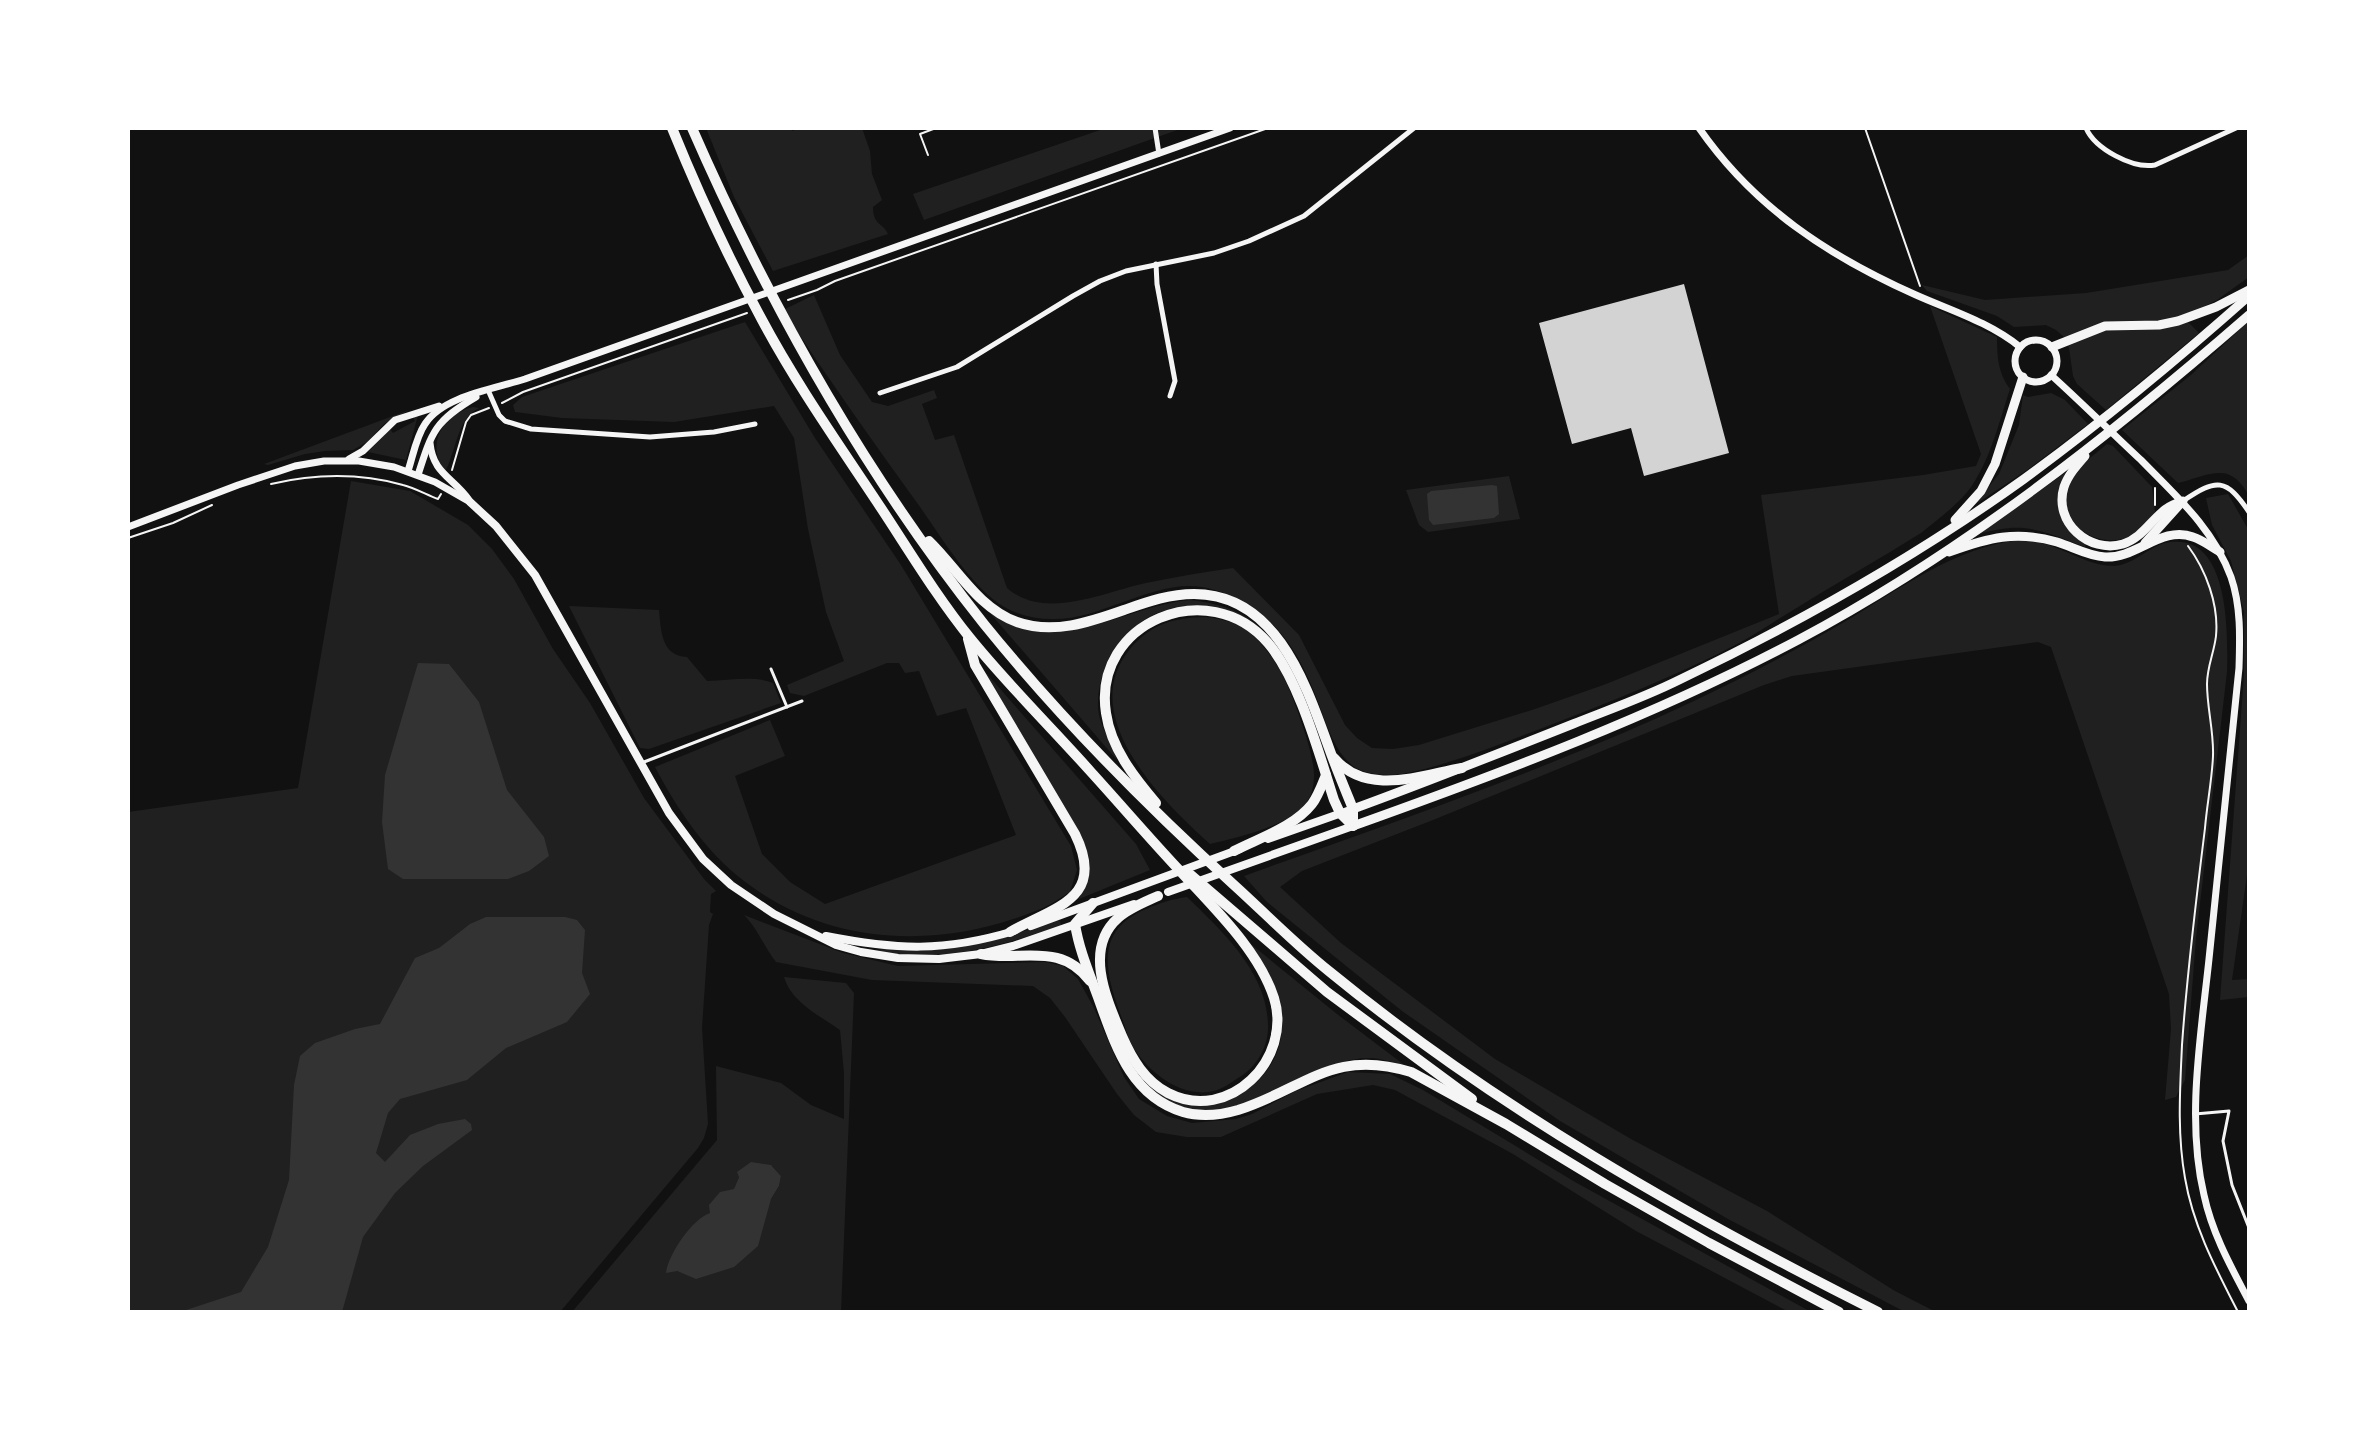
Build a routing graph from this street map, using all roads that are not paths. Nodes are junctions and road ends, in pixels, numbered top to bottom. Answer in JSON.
{"nodes":[{"id":1,"x":672,"y":128,"type":"edge"},
{"id":2,"x":692,"y":128,"type":"edge"},
{"id":3,"x":1155,"y":128,"type":"edge"},
{"id":4,"x":1230,"y":128,"type":"edge"},
{"id":5,"x":1414,"y":128,"type":"edge"},
{"id":6,"x":1699,"y":128,"type":"edge"},
{"id":7,"x":2086,"y":128,"type":"edge"},
{"id":8,"x":2236,"y":128,"type":"edge"},
{"id":9,"x":1159,"y":154,"type":"junction"},
{"id":10,"x":1156,"y":264,"type":"junction"},
{"id":11,"x":2249,"y":293,"type":"edge"},
{"id":12,"x":2249,"y":315,"type":"edge"},
{"id":13,"x":2020,"y":347,"type":"junction"},
{"id":14,"x":2052,"y":347,"type":"junction"},
{"id":15,"x":2051,"y":375,"type":"junction"},
{"id":16,"x":2023,"y":377,"type":"junction"},
{"id":17,"x":488,"y":390,"type":"junction"},
{"id":18,"x":880,"y":393,"type":"dead end"},
{"id":19,"x":1170,"y":396,"type":"dead end"},
{"id":20,"x":449,"y":403,"type":"junction"},
{"id":21,"x":755,"y":424,"type":"dead end"},
{"id":22,"x":430,"y":438,"type":"junction"},
{"id":23,"x":2095,"y":444,"type":"junction"},
{"id":24,"x":343,"y":460,"type":"junction"},
{"id":25,"x":408,"y":471,"type":"junction"},
{"id":26,"x":418,"y":475,"type":"junction"},
{"id":27,"x":2183,"y":501,"type":"junction"},
{"id":28,"x":470,"y":502,"type":"junction"},
{"id":29,"x":2249,"y":512,"type":"edge"},
{"id":30,"x":911,"y":523,"type":"junction"},
{"id":31,"x":128,"y":527,"type":"edge"},
{"id":32,"x":1923,"y":546,"type":"junction"},
{"id":33,"x":2141,"y":548,"type":"junction"},
{"id":34,"x":2220,"y":552,"type":"junction"},
{"id":35,"x":1935,"y":557,"type":"junction"},
{"id":36,"x":966,"y":634,"type":"junction"},
{"id":37,"x":771,"y":669,"type":"dead end"},
{"id":38,"x":802,"y":701,"type":"dead end"},
{"id":39,"x":787,"y":707,"type":"junction"},
{"id":40,"x":1330,"y":753,"type":"junction"},
{"id":41,"x":641,"y":763,"type":"junction"},
{"id":42,"x":1462,"y":768,"type":"junction"},
{"id":43,"x":1326,"y":775,"type":"junction"},
{"id":44,"x":1353,"y":809,"type":"junction"},
{"id":45,"x":1340,"y":813,"type":"junction"},
{"id":46,"x":1353,"y":826,"type":"junction"},
{"id":47,"x":1153,"y":842,"type":"junction"},
{"id":48,"x":1192,"y":847,"type":"junction"},
{"id":49,"x":1234,"y":851,"type":"junction"},
{"id":50,"x":1163,"y":894,"type":"junction"},
{"id":51,"x":1093,"y":903,"type":"junction"},
{"id":52,"x":1075,"y":924,"type":"junction"},
{"id":53,"x":1010,"y":932,"type":"junction"},
{"id":54,"x":814,"y":934,"type":"junction"},
{"id":55,"x":981,"y":954,"type":"junction"},
{"id":56,"x":1096,"y":990,"type":"junction"},
{"id":57,"x":2195,"y":1114,"type":"junction"},
{"id":58,"x":1506,"y":1124,"type":"junction"},
{"id":59,"x":2249,"y":1228,"type":"edge"},
{"id":60,"x":2249,"y":1301,"type":"edge"},
{"id":61,"x":1839,"y":1312,"type":"edge"},
{"id":62,"x":1878,"y":1312,"type":"edge"}],
"edges":[{"from":1,"to":36,"type":"highway"},
{"from":2,"to":30,"type":"highway"},
{"from":3,"to":9,"type":"street"},
{"from":4,"to":9,"type":"main road"},
{"from":5,"to":10,"type":"street"},
{"from":6,"to":13,"type":"main road"},
{"from":7,"to":8,"type":"street"},
{"from":9,"to":17,"type":"main road"},
{"from":10,"to":18,"type":"street"},
{"from":10,"to":19,"type":"street"},
{"from":11,"to":14,"type":"highway"},
{"from":11,"to":32,"type":"highway"},
{"from":12,"to":23,"type":"highway"},
{"from":13,"to":14,"type":"main road"},
{"from":13,"to":16,"type":"main road"},
{"from":14,"to":15,"type":"main road"},
{"from":15,"to":16,"type":"main road"},
{"from":15,"to":27,"type":"main road"},
{"from":16,"to":32,"type":"highway"},
{"from":17,"to":20,"type":"main road"},
{"from":17,"to":21,"type":"street"},
{"from":17,"to":22,"type":"main road"},
{"from":20,"to":24,"type":"main road"},
{"from":20,"to":25,"type":"main road"},
{"from":22,"to":26,"type":"main road"},
{"from":22,"to":28,"type":"main road"},
{"from":23,"to":27,"type":"highway"},
{"from":23,"to":35,"type":"highway"},
{"from":24,"to":25,"type":"main road"},
{"from":24,"to":31,"type":"main road"},
{"from":25,"to":26,"type":"main road"},
{"from":26,"to":28,"type":"main road"},
{"from":27,"to":29,"type":"street"},
{"from":27,"to":33,"type":"highway"},
{"from":27,"to":34,"type":"main road"},
{"from":28,"to":41,"type":"main road"},
{"from":30,"to":40,"type":"highway"},
{"from":30,"to":48,"type":"highway"},
{"from":32,"to":42,"type":"highway"},
{"from":33,"to":34,"type":"highway"},
{"from":33,"to":35,"type":"highway"},
{"from":34,"to":57,"type":"main road"},
{"from":35,"to":46,"type":"highway"},
{"from":36,"to":47,"type":"highway"},
{"from":36,"to":53,"type":"highway"},
{"from":37,"to":39,"type":"lane"},
{"from":38,"to":39,"type":"lane"},
{"from":39,"to":41,"type":"lane"},
{"from":40,"to":42,"type":"highway"},
{"from":40,"to":44,"type":"highway"},
{"from":41,"to":54,"type":"main road"},
{"from":42,"to":44,"type":"highway"},
{"from":43,"to":45,"type":"highway"},
{"from":43,"to":48,"type":"highway"},
{"from":43,"to":49,"type":"highway"},
{"from":44,"to":45,"type":"main road"},
{"from":44,"to":46,"type":"highway"},
{"from":45,"to":46,"type":"highway"},
{"from":45,"to":49,"type":"main road"},
{"from":46,"to":50,"type":"main road"},
{"from":47,"to":50,"type":"highway"},
{"from":47,"to":58,"type":"highway"},
{"from":48,"to":62,"type":"highway"},
{"from":49,"to":51,"type":"main road"},
{"from":50,"to":52,"type":"main road"},
{"from":51,"to":52,"type":"highway"},
{"from":51,"to":53,"type":"main road"},
{"from":52,"to":55,"type":"main road"},
{"from":52,"to":56,"type":"highway"},
{"from":53,"to":54,"type":"main road"},
{"from":54,"to":55,"type":"main road"},
{"from":55,"to":56,"type":"highway"},
{"from":56,"to":58,"type":"highway"},
{"from":57,"to":59,"type":"lane"},
{"from":57,"to":60,"type":"main road"},
{"from":58,"to":61,"type":"highway"}]}
